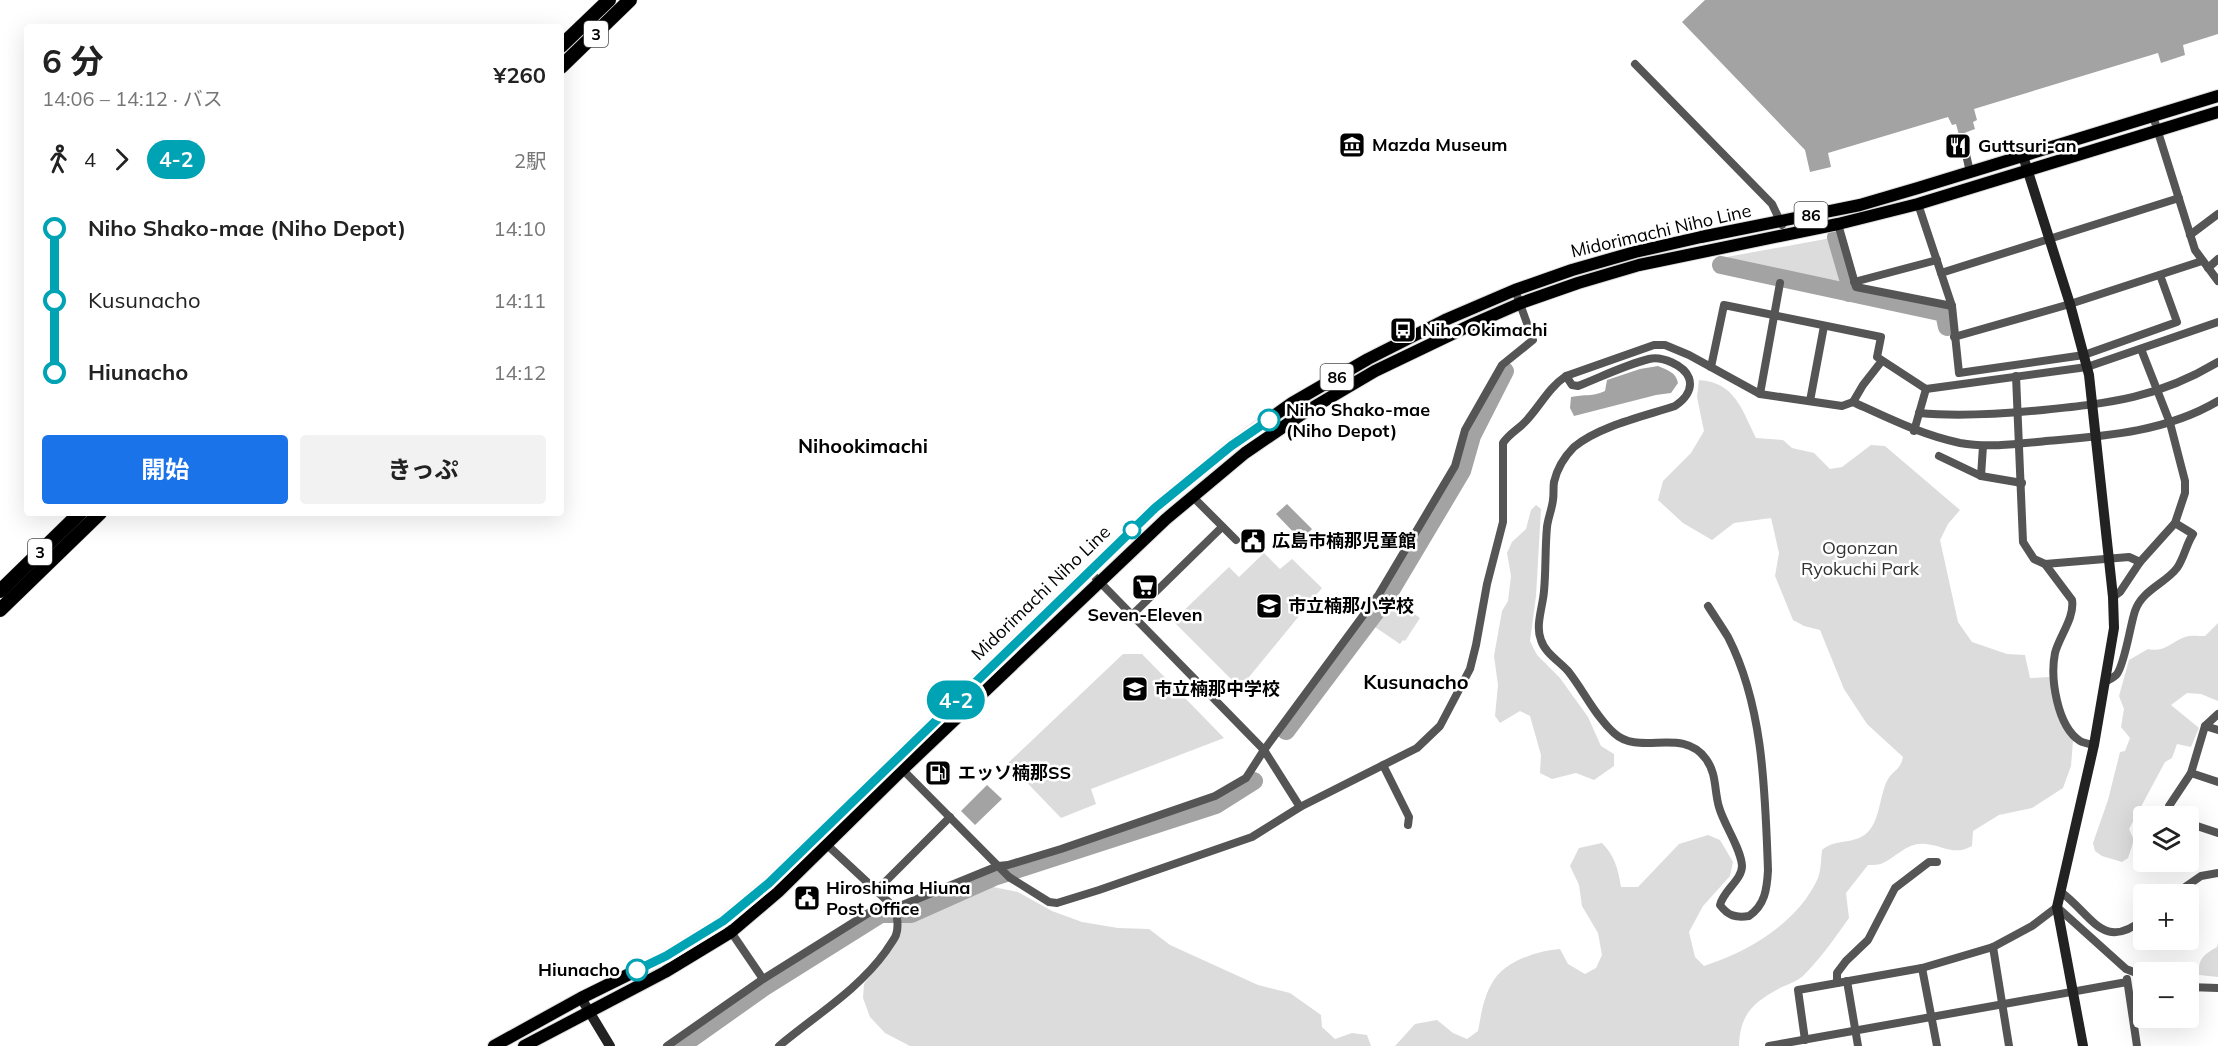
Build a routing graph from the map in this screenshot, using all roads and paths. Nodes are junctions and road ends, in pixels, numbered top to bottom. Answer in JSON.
{"nodes":[{"id":1,"x":609,"y":0,"type":"edge"},
{"id":2,"x":630,"y":0,"type":"edge"},
{"id":3,"x":564,"y":43,"type":"edge"},
{"id":4,"x":564,"y":64,"type":"edge"},
{"id":5,"x":1635,"y":64,"type":"dead end"},
{"id":6,"x":2218,"y":96,"type":"edge"},
{"id":7,"x":2218,"y":112,"type":"edge"},
{"id":8,"x":2153,"y":116,"type":"junction"},
{"id":9,"x":2158,"y":130,"type":"junction"},
{"id":10,"x":1965,"y":150,"type":"dead end"},
{"id":11,"x":2023,"y":156,"type":"junction"},
{"id":12,"x":2027,"y":170,"type":"junction"},
{"id":13,"x":1970,"y":172,"type":"junction"},
{"id":14,"x":2179,"y":198,"type":"junction"},
{"id":15,"x":1918,"y":204,"type":"junction"},
{"id":16,"x":2218,"y":214,"type":"edge"},
{"id":17,"x":1781,"y":222,"type":"junction"},
{"id":18,"x":1838,"y":224,"type":"junction"},
{"id":19,"x":1717,"y":234,"type":"junction"},
{"id":20,"x":1783,"y":235,"type":"junction"},
{"id":21,"x":2190,"y":235,"type":"junction"},
{"id":22,"x":2048,"y":240,"type":"junction"},
{"id":23,"x":1720,"y":248,"type":"junction"},
{"id":24,"x":2218,"y":259,"type":"edge"},
{"id":25,"x":1937,"y":260,"type":"junction"},
{"id":26,"x":2205,"y":265,"type":"junction"},
{"id":27,"x":1941,"y":273,"type":"junction"},
{"id":28,"x":2160,"y":275,"type":"junction"},
{"id":29,"x":2218,"y":280,"type":"edge"},
{"id":30,"x":1854,"y":282,"type":"junction"},
{"id":31,"x":1780,"y":283,"type":"dead end"},
{"id":32,"x":1515,"y":290,"type":"junction"},
{"id":33,"x":1521,"y":303,"type":"junction"},
{"id":34,"x":2070,"y":304,"type":"junction"},
{"id":35,"x":1952,"y":306,"type":"junction"},
{"id":36,"x":1774,"y":314,"type":"junction"},
{"id":37,"x":2218,"y":322,"type":"edge"},
{"id":38,"x":1824,"y":326,"type":"junction"},
{"id":39,"x":1954,"y":337,"type":"junction"},
{"id":40,"x":2141,"y":349,"type":"junction"},
{"id":41,"x":2085,"y":361,"type":"junction"},
{"id":42,"x":1881,"y":362,"type":"junction"},
{"id":43,"x":2218,"y":362,"type":"edge"},
{"id":44,"x":1357,"y":366,"type":"junction"},
{"id":45,"x":1711,"y":367,"type":"junction"},
{"id":46,"x":1566,"y":376,"type":"junction"},
{"id":47,"x":2016,"y":376,"type":"junction"},
{"id":48,"x":1364,"y":378,"type":"junction"},
{"id":49,"x":1926,"y":389,"type":"junction"},
{"id":50,"x":2158,"y":391,"type":"junction"},
{"id":51,"x":1760,"y":394,"type":"junction"},
{"id":52,"x":1810,"y":401,"type":"junction"},
{"id":53,"x":2218,"y":401,"type":"edge"},
{"id":54,"x":1853,"y":402,"type":"junction"},
{"id":55,"x":2093,"y":405,"type":"junction"},
{"id":56,"x":1919,"y":413,"type":"junction"},
{"id":57,"x":2018,"y":413,"type":"junction"},
{"id":58,"x":2170,"y":423,"type":"junction"},
{"id":59,"x":1914,"y":431,"type":"junction"},
{"id":60,"x":2096,"y":436,"type":"junction"},
{"id":61,"x":2020,"y":444,"type":"junction"},
{"id":62,"x":1983,"y":446,"type":"junction"},
{"id":63,"x":1939,"y":456,"type":"dead end"},
{"id":64,"x":1981,"y":476,"type":"junction"},
{"id":65,"x":2022,"y":483,"type":"junction"},
{"id":66,"x":1192,"y":496,"type":"junction"},
{"id":67,"x":69,"y":516,"type":"edge"},
{"id":68,"x":77,"y":516,"type":"edge"},
{"id":69,"x":97,"y":516,"type":"edge"},
{"id":70,"x":2175,"y":523,"type":"junction"},
{"id":71,"x":1222,"y":527,"type":"junction"},
{"id":72,"x":1236,"y":540,"type":"dead end"},
{"id":73,"x":61,"y":552,"type":"junction"},
{"id":74,"x":2110,"y":560,"type":"junction"},
{"id":75,"x":2140,"y":562,"type":"junction"},
{"id":76,"x":2045,"y":564,"type":"junction"},
{"id":77,"x":1090,"y":572,"type":"junction"},
{"id":78,"x":0,"y":581,"type":"edge"},
{"id":79,"x":1100,"y":582,"type":"junction"},
{"id":80,"x":0,"y":591,"type":"edge"},
{"id":81,"x":2114,"y":597,"type":"junction"},
{"id":82,"x":1708,"y":606,"type":"dead end"},
{"id":83,"x":0,"y":610,"type":"edge"},
{"id":84,"x":1132,"y":615,"type":"junction"},
{"id":85,"x":0,"y":620,"type":"edge"},
{"id":86,"x":2105,"y":682,"type":"junction"},
{"id":87,"x":2218,"y":714,"type":"edge"},
{"id":88,"x":2205,"y":726,"type":"junction"},
{"id":89,"x":2218,"y":730,"type":"edge"},
{"id":90,"x":2094,"y":746,"type":"junction"},
{"id":91,"x":1264,"y":750,"type":"junction"},
{"id":92,"x":893,"y":761,"type":"junction"},
{"id":93,"x":1383,"y":765,"type":"junction"},
{"id":94,"x":903,"y":770,"type":"junction"},
{"id":95,"x":2191,"y":773,"type":"junction"},
{"id":96,"x":2218,"y":782,"type":"edge"},
{"id":97,"x":2169,"y":806,"type":"edge"},
{"id":98,"x":1300,"y":807,"type":"junction"},
{"id":99,"x":950,"y":817,"type":"junction"},
{"id":100,"x":1408,"y":825,"type":"dead end"},
{"id":101,"x":2199,"y":827,"type":"edge"},
{"id":102,"x":2218,"y":833,"type":"edge"},
{"id":103,"x":817,"y":835,"type":"junction"},
{"id":104,"x":827,"y":845,"type":"junction"},
{"id":105,"x":1937,"y":862,"type":"dead end"},
{"id":106,"x":1000,"y":868,"type":"junction"},
{"id":107,"x":2218,"y":873,"type":"edge"},
{"id":108,"x":2189,"y":884,"type":"edge"},
{"id":109,"x":876,"y":891,"type":"junction"},
{"id":110,"x":2061,"y":892,"type":"junction"},
{"id":111,"x":2057,"y":907,"type":"junction"},
{"id":112,"x":895,"y":908,"type":"junction"},
{"id":113,"x":723,"y":921,"type":"junction"},
{"id":114,"x":2133,"y":927,"type":"edge"},
{"id":115,"x":731,"y":932,"type":"junction"},
{"id":116,"x":1993,"y":947,"type":"junction"},
{"id":117,"x":1922,"y":968,"type":"junction"},
{"id":118,"x":2126,"y":969,"type":"junction"},
{"id":119,"x":2133,"y":972,"type":"edge"},
{"id":120,"x":763,"y":980,"type":"junction"},
{"id":121,"x":1847,"y":981,"type":"junction"},
{"id":122,"x":2127,"y":982,"type":"junction"},
{"id":123,"x":1837,"y":983,"type":"junction"},
{"id":124,"x":2199,"y":987,"type":"edge"},
{"id":125,"x":2218,"y":988,"type":"edge"},
{"id":126,"x":2073,"y":992,"type":"junction"},
{"id":127,"x":581,"y":998,"type":"junction"},
{"id":128,"x":2002,"y":1005,"type":"junction"},
{"id":129,"x":589,"y":1011,"type":"junction"},
{"id":130,"x":1931,"y":1017,"type":"junction"},
{"id":131,"x":1856,"y":1031,"type":"junction"},
{"id":132,"x":1805,"y":1040,"type":"junction"},
{"id":133,"x":1784,"y":1045,"type":"edge"},
{"id":134,"x":494,"y":1046,"type":"edge"},
{"id":135,"x":524,"y":1046,"type":"edge"},
{"id":136,"x":610,"y":1046,"type":"edge"},
{"id":137,"x":667,"y":1046,"type":"edge"},
{"id":138,"x":779,"y":1046,"type":"edge"},
{"id":139,"x":1769,"y":1046,"type":"edge"},
{"id":140,"x":1858,"y":1046,"type":"edge"},
{"id":141,"x":1937,"y":1046,"type":"edge"},
{"id":142,"x":2009,"y":1046,"type":"edge"},
{"id":143,"x":2083,"y":1046,"type":"edge"},
{"id":144,"x":2137,"y":1046,"type":"edge"}],
"edges":[{"from":1,"to":3,"type":"highway","number":"3"},
{"from":2,"to":4,"type":"highway","number":"3"},
{"from":5,"to":17,"type":"street"},
{"from":6,"to":8,"type":"main road","name":"Midorimachi Niho Line","number":"86"},
{"from":7,"to":9,"type":"main road","name":"Midorimachi Niho Line","number":"86"},
{"from":8,"to":9,"type":"street"},
{"from":8,"to":11,"type":"main road","name":"Midorimachi Niho Line","number":"86"},
{"from":9,"to":12,"type":"main road","name":"Midorimachi Niho Line","number":"86"},
{"from":9,"to":14,"type":"street"},
{"from":10,"to":13,"type":"street"},
{"from":11,"to":12,"type":"street"},
{"from":11,"to":13,"type":"main road","name":"Midorimachi Niho Line","number":"86"},
{"from":12,"to":15,"type":"main road","name":"Midorimachi Niho Line","number":"86"},
{"from":12,"to":22,"type":"street"},
{"from":13,"to":17,"type":"main road","name":"Midorimachi Niho Line","number":"86"},
{"from":14,"to":21,"type":"street"},
{"from":14,"to":22,"type":"street"},
{"from":15,"to":18,"type":"main road","name":"Midorimachi Niho Line","number":"86"},
{"from":15,"to":25,"type":"street"},
{"from":16,"to":21,"type":"street"},
{"from":17,"to":19,"type":"main road","name":"Midorimachi Niho Line","number":"86"},
{"from":17,"to":20,"type":"street"},
{"from":18,"to":20,"type":"main road","name":"Midorimachi Niho Line","number":"86"},
{"from":18,"to":30,"type":"street"},
{"from":19,"to":23,"type":"street"},
{"from":19,"to":32,"type":"main road","name":"Midorimachi Niho Line","number":"86"},
{"from":20,"to":23,"type":"main road","name":"Midorimachi Niho Line","number":"86"},
{"from":21,"to":26,"type":"street"},
{"from":22,"to":27,"type":"street"},
{"from":22,"to":34,"type":"street"},
{"from":23,"to":33,"type":"main road","name":"Midorimachi Niho Line","number":"86"},
{"from":24,"to":26,"type":"street"},
{"from":25,"to":27,"type":"street"},
{"from":25,"to":30,"type":"street"},
{"from":26,"to":28,"type":"street"},
{"from":26,"to":29,"type":"street"},
{"from":27,"to":35,"type":"street"},
{"from":28,"to":34,"type":"street"},
{"from":28,"to":41,"type":"street"},
{"from":30,"to":35,"type":"street"},
{"from":31,"to":36,"type":"street"},
{"from":32,"to":33,"type":"street"},
{"from":32,"to":44,"type":"main road","name":"Midorimachi Niho Line","number":"86"},
{"from":33,"to":48,"type":"main road","name":"Midorimachi Niho Line","number":"86"},
{"from":33,"to":91,"type":"street"},
{"from":34,"to":39,"type":"street"},
{"from":34,"to":41,"type":"street"},
{"from":35,"to":39,"type":"street"},
{"from":36,"to":38,"type":"street"},
{"from":36,"to":45,"type":"street"},
{"from":36,"to":51,"type":"street"},
{"from":37,"to":40,"type":"street"},
{"from":38,"to":42,"type":"street"},
{"from":38,"to":52,"type":"street"},
{"from":39,"to":41,"type":"street"},
{"from":40,"to":41,"type":"street"},
{"from":40,"to":50,"type":"street"},
{"from":41,"to":47,"type":"street"},
{"from":41,"to":55,"type":"street"},
{"from":42,"to":49,"type":"street"},
{"from":42,"to":54,"type":"street"},
{"from":43,"to":50,"type":"street"},
{"from":44,"to":48,"type":"street"},
{"from":44,"to":77,"type":"main road","name":"Midorimachi Niho Line","number":"86"},
{"from":45,"to":46,"type":"street"},
{"from":45,"to":51,"type":"street"},
{"from":46,"to":82,"type":"street"},
{"from":46,"to":93,"type":"street"},
{"from":47,"to":49,"type":"street"},
{"from":47,"to":57,"type":"street"},
{"from":48,"to":66,"type":"main road","name":"Midorimachi Niho Line","number":"86"},
{"from":49,"to":56,"type":"street"},
{"from":50,"to":55,"type":"street"},
{"from":50,"to":58,"type":"street"},
{"from":51,"to":52,"type":"street"},
{"from":52,"to":54,"type":"street"},
{"from":53,"to":58,"type":"street"},
{"from":54,"to":59,"type":"street"},
{"from":55,"to":57,"type":"street"},
{"from":55,"to":60,"type":"street"},
{"from":56,"to":57,"type":"street"},
{"from":56,"to":59,"type":"street"},
{"from":57,"to":61,"type":"street"},
{"from":58,"to":60,"type":"street"},
{"from":58,"to":70,"type":"street"},
{"from":59,"to":62,"type":"street"},
{"from":60,"to":61,"type":"street"},
{"from":60,"to":74,"type":"street"},
{"from":61,"to":62,"type":"street"},
{"from":61,"to":65,"type":"street"},
{"from":62,"to":64,"type":"street"},
{"from":63,"to":64,"type":"street"},
{"from":64,"to":65,"type":"street"},
{"from":65,"to":76,"type":"street"},
{"from":66,"to":71,"type":"street"},
{"from":66,"to":79,"type":"main road","name":"Midorimachi Niho Line","number":"86"},
{"from":67,"to":78,"type":"highway"},
{"from":68,"to":80,"type":"highway","number":"3"},
{"from":69,"to":73,"type":"highway","number":"3"},
{"from":70,"to":75,"type":"street"},
{"from":70,"to":86,"type":"street"},
{"from":71,"to":72,"type":"street"},
{"from":71,"to":84,"type":"street"},
{"from":73,"to":83,"type":"highway","number":"3"},
{"from":73,"to":85,"type":"highway"},
{"from":74,"to":75,"type":"street"},
{"from":74,"to":76,"type":"street"},
{"from":74,"to":81,"type":"street"},
{"from":75,"to":81,"type":"street"},
{"from":76,"to":90,"type":"street"},
{"from":77,"to":79,"type":"street"},
{"from":77,"to":92,"type":"main road","name":"Midorimachi Niho Line","number":"86"},
{"from":79,"to":84,"type":"street"},
{"from":79,"to":94,"type":"main road","name":"Midorimachi Niho Line","number":"86"},
{"from":81,"to":86,"type":"street"},
{"from":84,"to":91,"type":"street"},
{"from":86,"to":90,"type":"street"},
{"from":87,"to":88,"type":"street"},
{"from":88,"to":89,"type":"street"},
{"from":88,"to":95,"type":"street"},
{"from":90,"to":110,"type":"street"},
{"from":91,"to":98,"type":"street"},
{"from":91,"to":106,"type":"street"},
{"from":92,"to":94,"type":"street"},
{"from":92,"to":103,"type":"main road","name":"Midorimachi Niho Line","number":"86"},
{"from":93,"to":98,"type":"street"},
{"from":93,"to":100,"type":"street"},
{"from":94,"to":99,"type":"street"},
{"from":94,"to":104,"type":"main road","name":"Midorimachi Niho Line","number":"86"},
{"from":95,"to":96,"type":"street"},
{"from":95,"to":97,"type":"street"},
{"from":98,"to":106,"type":"street"},
{"from":99,"to":106,"type":"street"},
{"from":99,"to":109,"type":"street"},
{"from":101,"to":102,"type":"street"},
{"from":103,"to":104,"type":"street"},
{"from":103,"to":113,"type":"main road","name":"Midorimachi Niho Line","number":"86"},
{"from":104,"to":109,"type":"street"},
{"from":104,"to":115,"type":"main road","name":"Midorimachi Niho Line","number":"86"},
{"from":105,"to":123,"type":"street"},
{"from":106,"to":112,"type":"street"},
{"from":107,"to":108,"type":"street"},
{"from":109,"to":112,"type":"street"},
{"from":110,"to":111,"type":"street"},
{"from":110,"to":114,"type":"street"},
{"from":111,"to":116,"type":"street"},
{"from":111,"to":118,"type":"street"},
{"from":111,"to":126,"type":"street"},
{"from":112,"to":120,"type":"street"},
{"from":112,"to":138,"type":"street"},
{"from":113,"to":115,"type":"street"},
{"from":113,"to":127,"type":"main road","name":"Midorimachi Niho Line","number":"86"},
{"from":115,"to":120,"type":"street"},
{"from":115,"to":129,"type":"main road","name":"Midorimachi Niho Line","number":"86"},
{"from":116,"to":117,"type":"street"},
{"from":116,"to":128,"type":"street"},
{"from":117,"to":121,"type":"street"},
{"from":117,"to":130,"type":"street"},
{"from":118,"to":119,"type":"street"},
{"from":118,"to":122,"type":"street"},
{"from":120,"to":137,"type":"street"},
{"from":121,"to":123,"type":"street"},
{"from":121,"to":131,"type":"street"},
{"from":122,"to":126,"type":"street"},
{"from":122,"to":144,"type":"street"},
{"from":123,"to":132,"type":"street"},
{"from":124,"to":125,"type":"street"},
{"from":126,"to":128,"type":"street"},
{"from":126,"to":143,"type":"street"},
{"from":127,"to":129,"type":"street"},
{"from":127,"to":134,"type":"main road","name":"Midorimachi Niho Line","number":"86"},
{"from":128,"to":130,"type":"street"},
{"from":128,"to":142,"type":"street"},
{"from":129,"to":135,"type":"main road","name":"Midorimachi Niho Line","number":"86"},
{"from":129,"to":136,"type":"street"},
{"from":130,"to":131,"type":"street"},
{"from":130,"to":141,"type":"street"},
{"from":131,"to":132,"type":"street"},
{"from":131,"to":140,"type":"street"},
{"from":132,"to":133,"type":"street"},
{"from":133,"to":139,"type":"street"}]}
